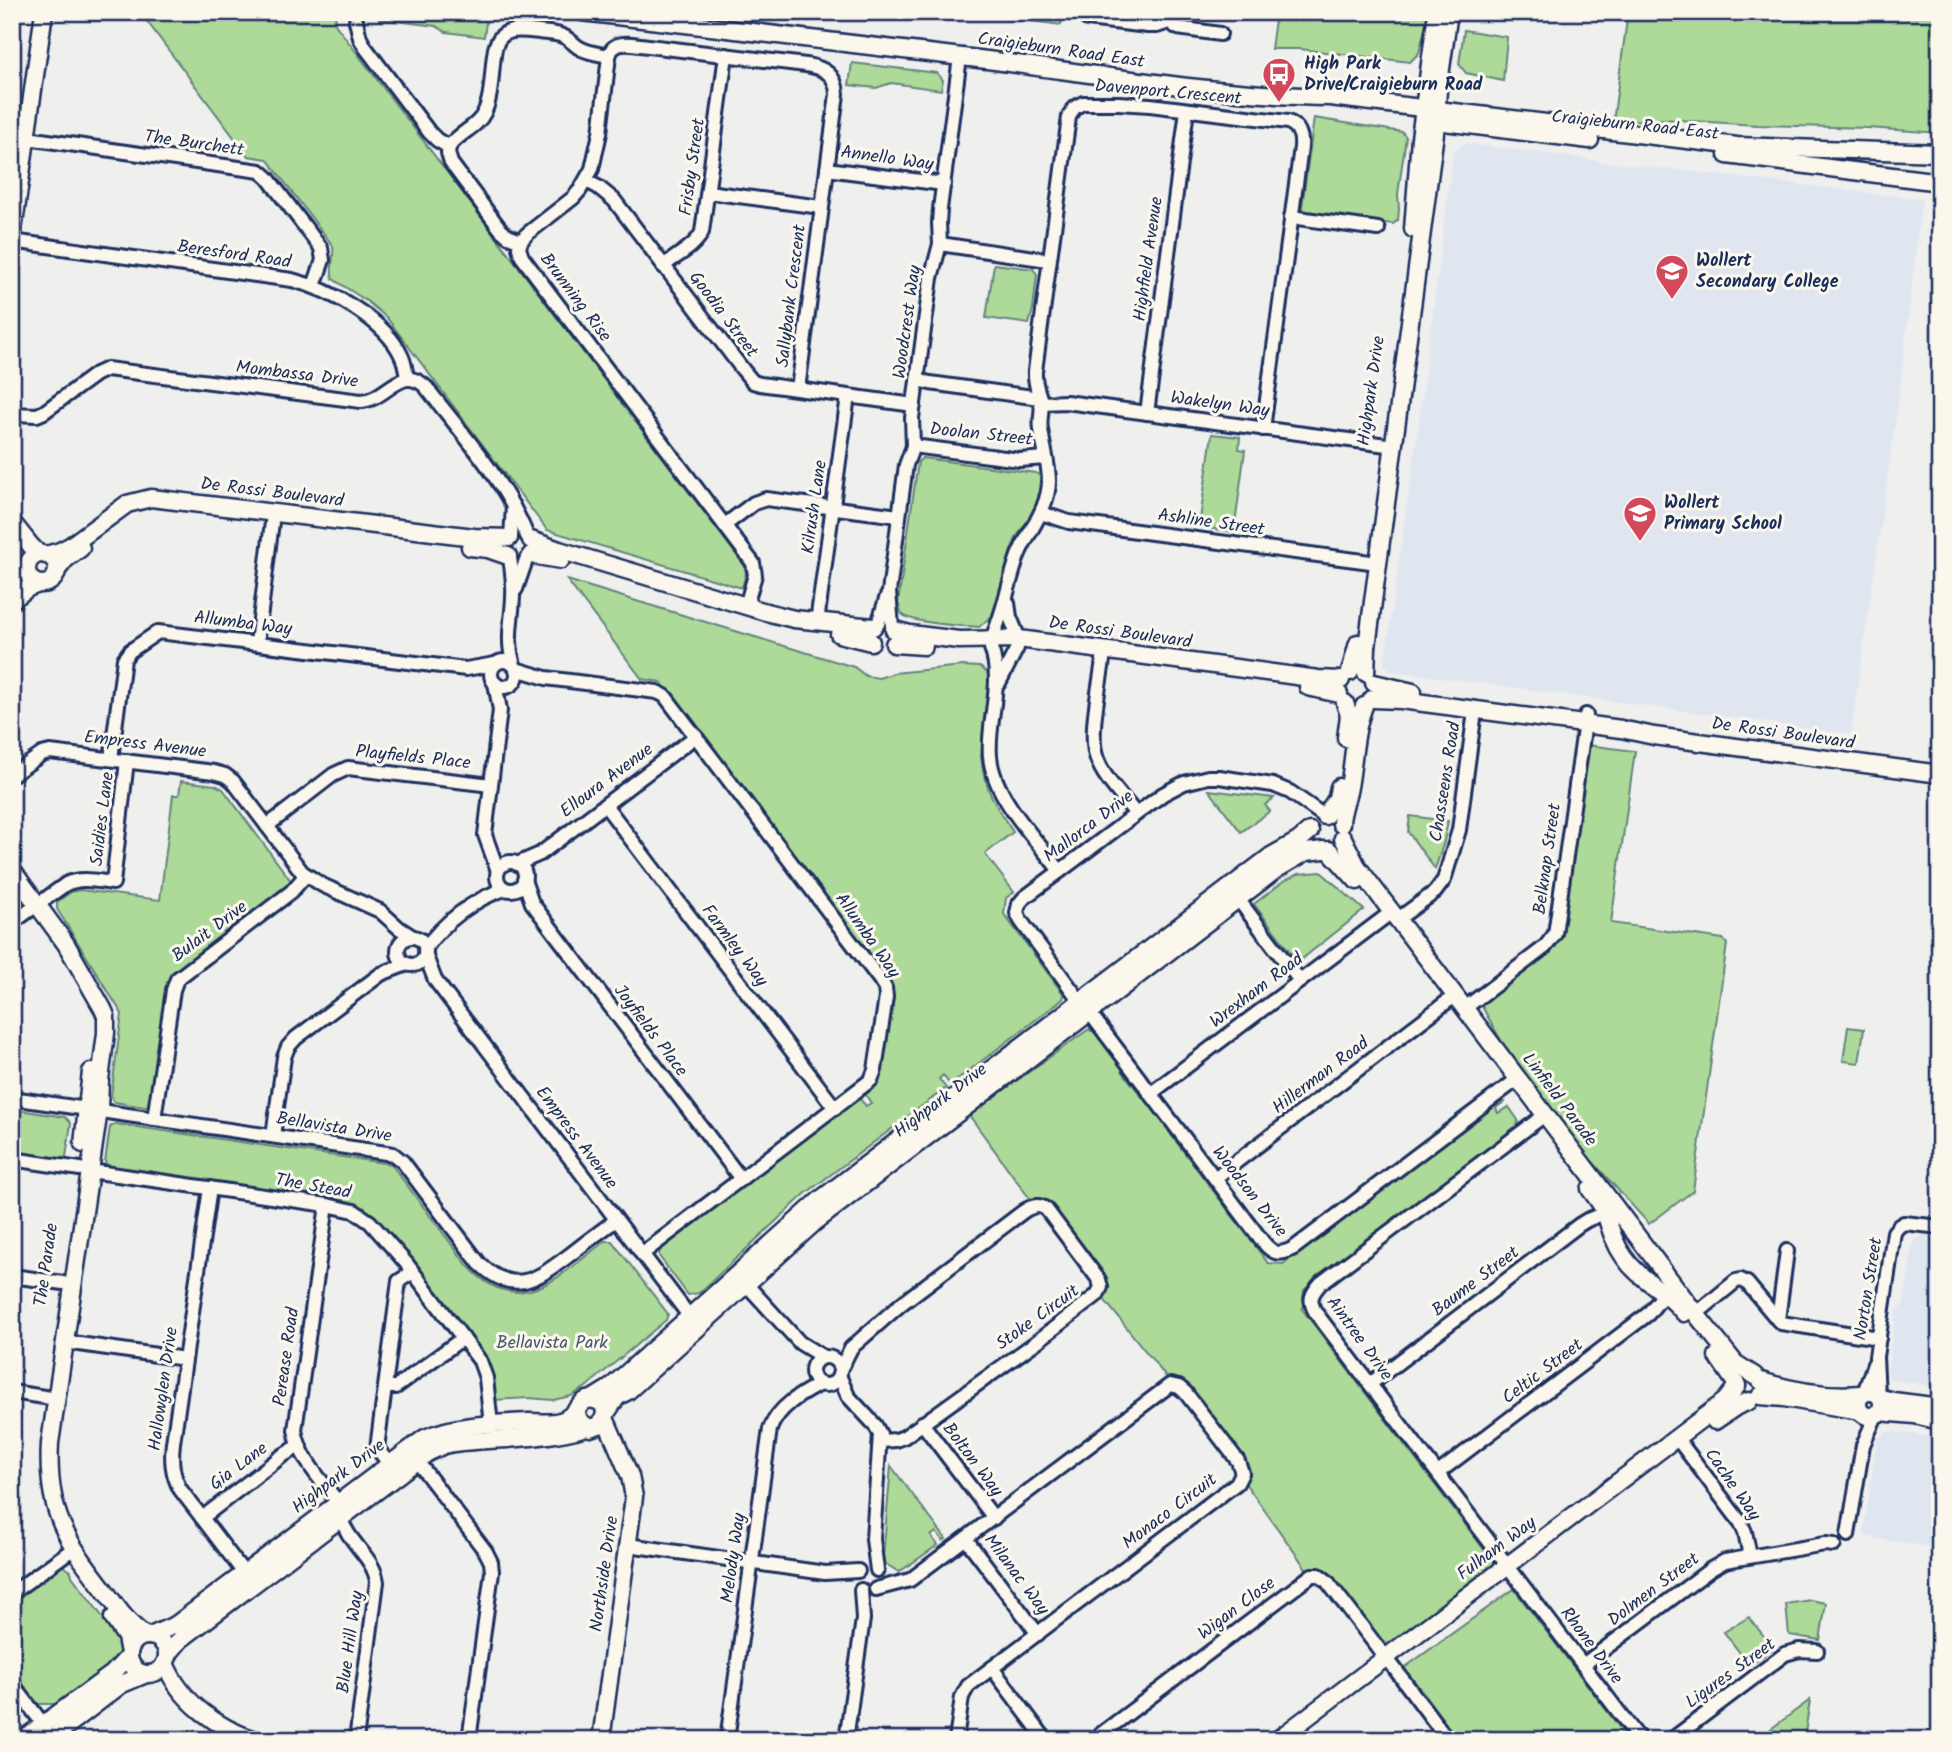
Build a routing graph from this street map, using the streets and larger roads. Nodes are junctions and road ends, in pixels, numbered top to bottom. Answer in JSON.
{"nodes":[{"id":1,"x":35,"y":12,"type":"edge"},
{"id":2,"x":44,"y":12,"type":"edge"},
{"id":3,"x":582,"y":12,"type":"edge"},
{"id":4,"x":1080,"y":12,"type":"edge"},
{"id":5,"x":1437,"y":12,"type":"edge"},
{"id":6,"x":1449,"y":12,"type":"edge"},
{"id":7,"x":1171,"y":16,"type":"edge"},
{"id":8,"x":356,"y":21,"type":"dead end"},
{"id":9,"x":1220,"y":34,"type":"dead end"},
{"id":10,"x":726,"y":55,"type":"junction"},
{"id":11,"x":609,"y":56,"type":"junction"},
{"id":12,"x":960,"y":57,"type":"junction"},
{"id":13,"x":1186,"y":110,"type":"junction"},
{"id":14,"x":1430,"y":115,"type":"junction"},
{"id":15,"x":22,"y":137,"type":"junction"},
{"id":16,"x":449,"y":147,"type":"junction"},
{"id":17,"x":1940,"y":153,"type":"edge"},
{"id":18,"x":12,"y":169,"type":"edge"},
{"id":19,"x":827,"y":169,"type":"junction"},
{"id":20,"x":586,"y":181,"type":"junction"},
{"id":21,"x":1940,"y":182,"type":"edge"},
{"id":22,"x":944,"y":184,"type":"junction"},
{"id":23,"x":708,"y":192,"type":"junction"},
{"id":24,"x":821,"y":207,"type":"junction"},
{"id":25,"x":1291,"y":217,"type":"junction"},
{"id":26,"x":1378,"y":229,"type":"dead end"},
{"id":27,"x":12,"y":240,"type":"edge"},
{"id":28,"x":521,"y":241,"type":"junction"},
{"id":29,"x":940,"y":244,"type":"junction"},
{"id":30,"x":1048,"y":260,"type":"junction"},
{"id":31,"x":663,"y":266,"type":"junction"},
{"id":32,"x":314,"y":286,"type":"junction"},
{"id":33,"x":407,"y":379,"type":"junction"},
{"id":34,"x":917,"y":380,"type":"junction"},
{"id":35,"x":797,"y":389,"type":"junction"},
{"id":36,"x":848,"y":396,"type":"junction"},
{"id":37,"x":1040,"y":401,"type":"junction"},
{"id":38,"x":914,"y":405,"type":"junction"},
{"id":39,"x":16,"y":412,"type":"edge"},
{"id":40,"x":1147,"y":413,"type":"junction"},
{"id":41,"x":1263,"y":429,"type":"junction"},
{"id":42,"x":1389,"y":445,"type":"junction"},
{"id":43,"x":913,"y":446,"type":"junction"},
{"id":44,"x":1045,"y":458,"type":"junction"},
{"id":45,"x":833,"y":507,"type":"junction"},
{"id":46,"x":1041,"y":513,"type":"junction"},
{"id":47,"x":899,"y":516,"type":"junction"},
{"id":48,"x":12,"y":522,"type":"edge"},
{"id":49,"x":272,"y":522,"type":"junction"},
{"id":50,"x":725,"y":525,"type":"junction"},
{"id":51,"x":12,"y":539,"type":"edge"},
{"id":52,"x":519,"y":547,"type":"junction"},
{"id":53,"x":43,"y":554,"type":"junction"},
{"id":54,"x":1373,"y":563,"type":"junction"},
{"id":55,"x":27,"y":568,"type":"junction"},
{"id":56,"x":57,"y":570,"type":"junction"},
{"id":57,"x":39,"y":584,"type":"junction"},
{"id":58,"x":12,"y":589,"type":"edge"},
{"id":59,"x":1007,"y":599,"type":"junction"},
{"id":60,"x":12,"y":600,"type":"edge"},
{"id":61,"x":746,"y":606,"type":"junction"},
{"id":62,"x":817,"y":622,"type":"junction"},
{"id":63,"x":884,"y":632,"type":"junction"},
{"id":64,"x":509,"y":637,"type":"junction"},
{"id":65,"x":257,"y":643,"type":"junction"},
{"id":66,"x":991,"y":643,"type":"junction"},
{"id":67,"x":1018,"y":644,"type":"junction"},
{"id":68,"x":1103,"y":660,"type":"junction"},
{"id":69,"x":497,"y":663,"type":"junction"},
{"id":70,"x":466,"y":669,"type":"junction"},
{"id":71,"x":514,"y":675,"type":"junction"},
{"id":72,"x":494,"y":681,"type":"junction"},
{"id":73,"x":1356,"y":689,"type":"junction"},
{"id":74,"x":996,"y":690,"type":"junction"},
{"id":75,"x":500,"y":710,"type":"junction"},
{"id":76,"x":1475,"y":710,"type":"junction"},
{"id":77,"x":1586,"y":720,"type":"junction"},
{"id":78,"x":696,"y":736,"type":"junction"},
{"id":79,"x":111,"y":759,"type":"junction"},
{"id":80,"x":127,"y":761,"type":"junction"},
{"id":81,"x":1940,"y":774,"type":"edge"},
{"id":82,"x":12,"y":775,"type":"edge"},
{"id":83,"x":491,"y":785,"type":"junction"},
{"id":84,"x":605,"y":805,"type":"junction"},
{"id":85,"x":1136,"y":814,"type":"junction"},
{"id":86,"x":1318,"y":822,"type":"junction"},
{"id":87,"x":267,"y":826,"type":"junction"},
{"id":88,"x":1342,"y":831,"type":"junction"},
{"id":89,"x":489,"y":846,"type":"junction"},
{"id":90,"x":1326,"y":850,"type":"junction"},
{"id":91,"x":540,"y":854,"type":"junction"},
{"id":92,"x":515,"y":863,"type":"junction"},
{"id":93,"x":12,"y":870,"type":"edge"},
{"id":94,"x":1060,"y":871,"type":"junction"},
{"id":95,"x":498,"y":873,"type":"junction"},
{"id":96,"x":306,"y":875,"type":"junction"},
{"id":97,"x":524,"y":878,"type":"junction"},
{"id":98,"x":12,"y":886,"type":"edge"},
{"id":99,"x":508,"y":889,"type":"junction"},
{"id":100,"x":481,"y":899,"type":"junction"},
{"id":101,"x":1238,"y":899,"type":"junction"},
{"id":102,"x":532,"y":903,"type":"junction"},
{"id":103,"x":34,"y":907,"type":"junction"},
{"id":104,"x":388,"y":918,"type":"junction"},
{"id":105,"x":1391,"y":918,"type":"junction"},
{"id":106,"x":12,"y":923,"type":"edge"},
{"id":107,"x":420,"y":945,"type":"junction"},
{"id":108,"x":399,"y":948,"type":"junction"},
{"id":109,"x":409,"y":964,"type":"junction"},
{"id":110,"x":381,"y":974,"type":"junction"},
{"id":111,"x":435,"y":980,"type":"junction"},
{"id":112,"x":1300,"y":981,"type":"junction"},
{"id":113,"x":1448,"y":1001,"type":"junction"},
{"id":114,"x":1084,"y":1007,"type":"junction"},
{"id":115,"x":1465,"y":1008,"type":"junction"},
{"id":116,"x":1515,"y":1081,"type":"junction"},
{"id":117,"x":1150,"y":1094,"type":"junction"},
{"id":118,"x":12,"y":1098,"type":"edge"},
{"id":119,"x":835,"y":1108,"type":"junction"},
{"id":120,"x":93,"y":1110,"type":"junction"},
{"id":121,"x":154,"y":1119,"type":"junction"},
{"id":122,"x":1538,"y":1120,"type":"junction"},
{"id":123,"x":273,"y":1136,"type":"junction"},
{"id":124,"x":12,"y":1159,"type":"edge"},
{"id":125,"x":85,"y":1170,"type":"junction"},
{"id":126,"x":1215,"y":1178,"type":"junction"},
{"id":127,"x":741,"y":1179,"type":"junction"},
{"id":128,"x":210,"y":1188,"type":"junction"},
{"id":129,"x":327,"y":1205,"type":"junction"},
{"id":130,"x":1605,"y":1213,"type":"junction"},
{"id":131,"x":616,"y":1220,"type":"junction"},
{"id":132,"x":1940,"y":1227,"type":"edge"},
{"id":133,"x":1787,"y":1251,"type":"dead end"},
{"id":134,"x":642,"y":1254,"type":"junction"},
{"id":135,"x":413,"y":1272,"type":"junction"},
{"id":136,"x":12,"y":1276,"type":"edge"},
{"id":137,"x":742,"y":1278,"type":"junction"},
{"id":138,"x":63,"y":1283,"type":"junction"},
{"id":139,"x":1665,"y":1293,"type":"junction"},
{"id":140,"x":1696,"y":1314,"type":"junction"},
{"id":141,"x":1778,"y":1320,"type":"junction"},
{"id":142,"x":694,"y":1322,"type":"junction"},
{"id":143,"x":463,"y":1338,"type":"junction"},
{"id":144,"x":1879,"y":1338,"type":"junction"},
{"id":145,"x":65,"y":1342,"type":"junction"},
{"id":146,"x":800,"y":1343,"type":"junction"},
{"id":147,"x":851,"y":1349,"type":"junction"},
{"id":148,"x":825,"y":1357,"type":"junction"},
{"id":149,"x":185,"y":1359,"type":"junction"},
{"id":150,"x":812,"y":1370,"type":"junction"},
{"id":151,"x":839,"y":1372,"type":"junction"},
{"id":152,"x":824,"y":1384,"type":"junction"},
{"id":153,"x":1370,"y":1384,"type":"junction"},
{"id":154,"x":1737,"y":1386,"type":"junction"},
{"id":155,"x":386,"y":1387,"type":"junction"},
{"id":156,"x":1756,"y":1388,"type":"junction"},
{"id":157,"x":12,"y":1392,"type":"edge"},
{"id":158,"x":801,"y":1394,"type":"junction"},
{"id":159,"x":848,"y":1396,"type":"junction"},
{"id":160,"x":52,"y":1398,"type":"junction"},
{"id":161,"x":592,"y":1399,"type":"junction"},
{"id":162,"x":1870,"y":1404,"type":"junction"},
{"id":163,"x":1940,"y":1407,"type":"edge"},
{"id":164,"x":577,"y":1412,"type":"junction"},
{"id":165,"x":605,"y":1416,"type":"junction"},
{"id":166,"x":1940,"y":1421,"type":"edge"},
{"id":167,"x":922,"y":1423,"type":"junction"},
{"id":168,"x":491,"y":1425,"type":"junction"},
{"id":169,"x":588,"y":1427,"type":"junction"},
{"id":170,"x":881,"y":1441,"type":"junction"},
{"id":171,"x":1679,"y":1441,"type":"junction"},
{"id":172,"x":299,"y":1446,"type":"junction"},
{"id":173,"x":417,"y":1461,"type":"junction"},
{"id":174,"x":389,"y":1464,"type":"junction"},
{"id":175,"x":1438,"y":1473,"type":"junction"},
{"id":176,"x":339,"y":1510,"type":"junction"},
{"id":177,"x":202,"y":1518,"type":"junction"},
{"id":178,"x":994,"y":1518,"type":"junction"},
{"id":179,"x":1848,"y":1535,"type":"dead end"},
{"id":180,"x":873,"y":1539,"type":"junction"},
{"id":181,"x":966,"y":1539,"type":"junction"},
{"id":182,"x":623,"y":1545,"type":"junction"},
{"id":183,"x":1835,"y":1545,"type":"dead end"},
{"id":184,"x":69,"y":1551,"type":"junction"},
{"id":185,"x":1750,"y":1556,"type":"junction"},
{"id":186,"x":752,"y":1563,"type":"junction"},
{"id":187,"x":1510,"y":1569,"type":"junction"},
{"id":188,"x":860,"y":1570,"type":"junction"},
{"id":189,"x":878,"y":1572,"type":"junction"},
{"id":190,"x":244,"y":1573,"type":"junction"},
{"id":191,"x":825,"y":1573,"type":"junction"},
{"id":192,"x":903,"y":1583,"type":"junction"},
{"id":193,"x":859,"y":1587,"type":"junction"},
{"id":194,"x":876,"y":1590,"type":"junction"},
{"id":195,"x":12,"y":1593,"type":"edge"},
{"id":196,"x":863,"y":1619,"type":"junction"},
{"id":197,"x":1038,"y":1633,"type":"junction"},
{"id":198,"x":148,"y":1636,"type":"junction"},
{"id":199,"x":1817,"y":1651,"type":"dead end"},
{"id":200,"x":129,"y":1655,"type":"junction"},
{"id":201,"x":166,"y":1661,"type":"junction"},
{"id":202,"x":1389,"y":1661,"type":"junction"},
{"id":203,"x":1583,"y":1665,"type":"junction"},
{"id":204,"x":992,"y":1668,"type":"junction"},
{"id":205,"x":146,"y":1674,"type":"junction"},
{"id":206,"x":12,"y":1683,"type":"edge"},
{"id":207,"x":46,"y":1732,"type":"edge"},
{"id":208,"x":22,"y":1740,"type":"edge"},
{"id":209,"x":229,"y":1740,"type":"edge"},
{"id":210,"x":256,"y":1740,"type":"edge"},
{"id":211,"x":356,"y":1740,"type":"edge"},
{"id":212,"x":469,"y":1740,"type":"edge"},
{"id":213,"x":591,"y":1740,"type":"edge"},
{"id":214,"x":601,"y":1740,"type":"edge"},
{"id":215,"x":727,"y":1740,"type":"edge"},
{"id":216,"x":846,"y":1740,"type":"edge"},
{"id":217,"x":956,"y":1740,"type":"edge"},
{"id":218,"x":1046,"y":1740,"type":"edge"},
{"id":219,"x":1093,"y":1740,"type":"edge"},
{"id":220,"x":1277,"y":1740,"type":"edge"},
{"id":221,"x":1293,"y":1740,"type":"edge"},
{"id":222,"x":1448,"y":1740,"type":"edge"},
{"id":223,"x":1640,"y":1740,"type":"edge"},
{"id":224,"x":1671,"y":1740,"type":"edge"}],
"edges":[{"from":1,"to":15,"type":"street"},
{"from":2,"to":15,"type":"street"},
{"from":3,"to":12,"type":"street","name":"Craigieburn Road East"},
{"from":4,"to":7,"type":"street"},
{"from":5,"to":14,"type":"street"},
{"from":6,"to":14,"type":"street"},
{"from":7,"to":9,"type":"street"},
{"from":8,"to":16,"type":"street","name":"Brunning Rise"},
{"from":10,"to":11,"type":"street"},
{"from":10,"to":19,"type":"street"},
{"from":10,"to":23,"type":"street","name":"Frisby Street"},
{"from":11,"to":16,"type":"street"},
{"from":11,"to":20,"type":"street"},
{"from":12,"to":14,"type":"street","name":"Craigieburn Road East"},
{"from":12,"to":22,"type":"street","name":"Woodcrest Way"},
{"from":13,"to":25,"type":"street","name":"Davenport Crescent"},
{"from":13,"to":30,"type":"street","name":"Davenport Crescent"},
{"from":13,"to":40,"type":"street","name":"Highfield Avenue"},
{"from":14,"to":17,"type":"street","name":"Craigieburn Road East"},
{"from":14,"to":21,"type":"street","name":"Craigieburn Road East"},
{"from":14,"to":42,"type":"street","name":"Highpark Drive"},
{"from":15,"to":18,"type":"street"},
{"from":15,"to":27,"type":"street"},
{"from":15,"to":32,"type":"street","name":"The Burchett"},
{"from":16,"to":28,"type":"street","name":"Brunning Rise"},
{"from":19,"to":22,"type":"street","name":"Annello Way"},
{"from":19,"to":24,"type":"street","name":"Sallybank Crescent"},
{"from":20,"to":28,"type":"street"},
{"from":20,"to":31,"type":"street","name":"Goodia Street"},
{"from":22,"to":29,"type":"street","name":"Woodcrest Way"},
{"from":23,"to":24,"type":"street"},
{"from":23,"to":31,"type":"street","name":"Frisby Street"},
{"from":24,"to":35,"type":"street","name":"Sallybank Crescent"},
{"from":25,"to":26,"type":"street"},
{"from":25,"to":41,"type":"street","name":"Davenport Crescent"},
{"from":27,"to":32,"type":"street","name":"Beresford Road"},
{"from":28,"to":50,"type":"street","name":"Brunning Rise"},
{"from":29,"to":30,"type":"street"},
{"from":29,"to":34,"type":"street","name":"Woodcrest Way"},
{"from":30,"to":37,"type":"street","name":"Davenport Crescent"},
{"from":31,"to":35,"type":"street","name":"Goodia Street"},
{"from":32,"to":33,"type":"street","name":"Beresford Road"},
{"from":33,"to":39,"type":"street","name":"Mombassa Drive"},
{"from":33,"to":52,"type":"street"},
{"from":34,"to":37,"type":"street","name":"Wakelyn Way"},
{"from":34,"to":38,"type":"street","name":"Woodcrest Way"},
{"from":35,"to":36,"type":"street","name":"Goodia Street"},
{"from":36,"to":38,"type":"street","name":"Goodia Street"},
{"from":36,"to":45,"type":"street","name":"Kilrush Lane"},
{"from":37,"to":40,"type":"street","name":"Wakelyn Way"},
{"from":37,"to":44,"type":"street","name":"Davenport Crescent"},
{"from":38,"to":43,"type":"street","name":"Woodcrest Way"},
{"from":40,"to":41,"type":"street","name":"Wakelyn Way"},
{"from":41,"to":42,"type":"street","name":"Wakelyn Way"},
{"from":42,"to":54,"type":"street","name":"Highpark Drive"},
{"from":43,"to":44,"type":"street","name":"Doolan Street"},
{"from":43,"to":47,"type":"street","name":"Woodcrest Way"},
{"from":44,"to":46,"type":"street","name":"Davenport Crescent"},
{"from":45,"to":47,"type":"street"},
{"from":45,"to":50,"type":"street"},
{"from":45,"to":62,"type":"street","name":"Kilrush Lane"},
{"from":46,"to":54,"type":"street","name":"Ashline Street"},
{"from":46,"to":59,"type":"street","name":"Davenport Crescent"},
{"from":47,"to":63,"type":"street","name":"Woodcrest Way"},
{"from":48,"to":53,"type":"street"},
{"from":49,"to":52,"type":"street","name":"De Rossi Boulevard"},
{"from":49,"to":56,"type":"street","name":"De Rossi Boulevard"},
{"from":49,"to":65,"type":"street"},
{"from":50,"to":61,"type":"street","name":"Brunning Rise"},
{"from":51,"to":55,"type":"street"},
{"from":52,"to":53,"type":"street","name":"De Rossi Boulevard"},
{"from":52,"to":61,"type":"street","name":"De Rossi Boulevard"},
{"from":52,"to":63,"type":"street","name":"De Rossi Boulevard"},
{"from":52,"to":64,"type":"street"},
{"from":53,"to":55,"type":"street"},
{"from":53,"to":56,"type":"street"},
{"from":54,"to":73,"type":"street","name":"Highpark Drive"},
{"from":55,"to":57,"type":"street"},
{"from":55,"to":58,"type":"street"},
{"from":56,"to":57,"type":"street"},
{"from":57,"to":60,"type":"street"},
{"from":59,"to":66,"type":"street","name":"Davenport Crescent"},
{"from":59,"to":67,"type":"street"},
{"from":61,"to":62,"type":"street","name":"De Rossi Boulevard"},
{"from":62,"to":63,"type":"street","name":"De Rossi Boulevard"},
{"from":63,"to":66,"type":"street","name":"De Rossi Boulevard"},
{"from":64,"to":69,"type":"street"},
{"from":64,"to":71,"type":"street"},
{"from":65,"to":70,"type":"street","name":"Allumba Way"},
{"from":65,"to":79,"type":"street","name":"Allumba Way"},
{"from":66,"to":67,"type":"street","name":"De Rossi Boulevard"},
{"from":66,"to":74,"type":"street"},
{"from":67,"to":68,"type":"street","name":"De Rossi Boulevard"},
{"from":67,"to":73,"type":"street","name":"De Rossi Boulevard"},
{"from":67,"to":74,"type":"street"},
{"from":68,"to":73,"type":"street","name":"De Rossi Boulevard"},
{"from":68,"to":85,"type":"street"},
{"from":69,"to":70,"type":"street","name":"Allumba Way"},
{"from":69,"to":71,"type":"street"},
{"from":69,"to":72,"type":"street"},
{"from":70,"to":72,"type":"street","name":"Allumba Way"},
{"from":71,"to":72,"type":"street"},
{"from":71,"to":75,"type":"street"},
{"from":71,"to":78,"type":"street","name":"Allumba Way"},
{"from":72,"to":75,"type":"street"},
{"from":73,"to":76,"type":"street","name":"De Rossi Boulevard"},
{"from":73,"to":77,"type":"street","name":"De Rossi Boulevard"},
{"from":73,"to":86,"type":"street","name":"Highpark Drive"},
{"from":73,"to":88,"type":"street","name":"Highpark Drive"},
{"from":74,"to":94,"type":"street"},
{"from":75,"to":83,"type":"street"},
{"from":76,"to":77,"type":"street","name":"De Rossi Boulevard"},
{"from":76,"to":105,"type":"street","name":"Chasseens Road"},
{"from":77,"to":81,"type":"street","name":"De Rossi Boulevard"},
{"from":77,"to":115,"type":"street","name":"Belknap Street"},
{"from":78,"to":84,"type":"street","name":"Elloura Avenue"},
{"from":78,"to":119,"type":"street","name":"Allumba Way"},
{"from":79,"to":80,"type":"street","name":"Empress Avenue"},
{"from":79,"to":82,"type":"street","name":"Empress Avenue"},
{"from":80,"to":87,"type":"street","name":"Empress Avenue"},
{"from":80,"to":103,"type":"street","name":"Saidies Lane"},
{"from":83,"to":87,"type":"street","name":"Playfields Place"},
{"from":83,"to":89,"type":"street"},
{"from":84,"to":91,"type":"street","name":"Elloura Avenue"},
{"from":84,"to":119,"type":"street","name":"Farmley Way"},
{"from":85,"to":86,"type":"street","name":"Mallorca Drive"},
{"from":85,"to":94,"type":"street","name":"Mallorca Drive"},
{"from":86,"to":88,"type":"street"},
{"from":86,"to":90,"type":"street"},
{"from":86,"to":114,"type":"street","name":"Highpark Drive"},
{"from":87,"to":96,"type":"street","name":"Empress Avenue"},
{"from":88,"to":90,"type":"street"},
{"from":88,"to":105,"type":"street","name":"Linfield Parade"},
{"from":89,"to":92,"type":"street"},
{"from":89,"to":95,"type":"street"},
{"from":90,"to":101,"type":"street","name":"Highpark Drive"},
{"from":90,"to":105,"type":"street","name":"Linfield Parade"},
{"from":91,"to":92,"type":"street","name":"Elloura Avenue"},
{"from":91,"to":97,"type":"street","name":"Elloura Avenue"},
{"from":92,"to":95,"type":"street"},
{"from":92,"to":97,"type":"street"},
{"from":93,"to":103,"type":"street"},
{"from":94,"to":114,"type":"street","name":"Mallorca Drive"},
{"from":95,"to":99,"type":"street"},
{"from":95,"to":100,"type":"street"},
{"from":96,"to":104,"type":"street","name":"Empress Avenue"},
{"from":96,"to":121,"type":"street","name":"Bulait Drive"},
{"from":97,"to":99,"type":"street"},
{"from":97,"to":102,"type":"street","name":"Joyfields Place"},
{"from":98,"to":103,"type":"street"},
{"from":99,"to":100,"type":"street"},
{"from":99,"to":102,"type":"street","name":"Joyfields Place"},
{"from":100,"to":107,"type":"street"},
{"from":101,"to":112,"type":"street"},
{"from":101,"to":114,"type":"street","name":"Highpark Drive"},
{"from":102,"to":127,"type":"street","name":"Joyfields Place"},
{"from":103,"to":106,"type":"street"},
{"from":103,"to":120,"type":"street","name":"The Parade"},
{"from":104,"to":107,"type":"street","name":"Empress Avenue"},
{"from":104,"to":108,"type":"street"},
{"from":105,"to":112,"type":"street","name":"Wrexham Road"},
{"from":105,"to":113,"type":"street","name":"Linfield Parade"},
{"from":105,"to":115,"type":"street","name":"Linfield Parade"},
{"from":107,"to":108,"type":"street"},
{"from":107,"to":109,"type":"street"},
{"from":107,"to":111,"type":"street","name":"Empress Avenue"},
{"from":108,"to":109,"type":"street"},
{"from":108,"to":110,"type":"street"},
{"from":109,"to":110,"type":"street"},
{"from":109,"to":111,"type":"street","name":"Empress Avenue"},
{"from":110,"to":123,"type":"street"},
{"from":111,"to":131,"type":"street","name":"Empress Avenue"},
{"from":112,"to":117,"type":"street","name":"Wrexham Road"},
{"from":113,"to":116,"type":"street","name":"Linfield Parade"},
{"from":113,"to":126,"type":"street","name":"Hillerman Road"},
{"from":114,"to":117,"type":"street","name":"Woodson Drive"},
{"from":114,"to":137,"type":"street","name":"Highpark Drive"},
{"from":115,"to":116,"type":"street","name":"Linfield Parade"},
{"from":116,"to":122,"type":"street","name":"Linfield Parade"},
{"from":116,"to":126,"type":"street","name":"Woodson Drive"},
{"from":116,"to":140,"type":"street","name":"Linfield Parade"},
{"from":117,"to":126,"type":"street","name":"Woodson Drive"},
{"from":118,"to":120,"type":"street","name":"Bellavista Drive"},
{"from":119,"to":127,"type":"street","name":"Allumba Way"},
{"from":120,"to":121,"type":"street","name":"Bellavista Drive"},
{"from":120,"to":125,"type":"street","name":"The Parade"},
{"from":121,"to":123,"type":"street","name":"Bellavista Drive"},
{"from":122,"to":130,"type":"street","name":"Linfield Parade"},
{"from":122,"to":153,"type":"street","name":"Aintree Drive"},
{"from":123,"to":131,"type":"street","name":"Bellavista Drive"},
{"from":124,"to":125,"type":"street","name":"The Stead"},
{"from":125,"to":128,"type":"street","name":"The Stead"},
{"from":125,"to":138,"type":"street","name":"The Parade"},
{"from":125,"to":145,"type":"street","name":"The Parade"},
{"from":127,"to":134,"type":"street","name":"Allumba Way"},
{"from":128,"to":129,"type":"street","name":"The Stead"},
{"from":128,"to":149,"type":"street","name":"Hallowglen Drive"},
{"from":129,"to":135,"type":"street","name":"The Stead"},
{"from":129,"to":172,"type":"street","name":"Perease Road"},
{"from":130,"to":139,"type":"street","name":"Linfield Parade"},
{"from":130,"to":153,"type":"street","name":"Baume Street"},
{"from":131,"to":134,"type":"street","name":"Empress Avenue"},
{"from":132,"to":144,"type":"street","name":"Norton Street"},
{"from":133,"to":141,"type":"street"},
{"from":134,"to":142,"type":"street","name":"Empress Avenue"},
{"from":135,"to":143,"type":"street","name":"The Stead"},
{"from":135,"to":155,"type":"street"},
{"from":136,"to":138,"type":"street"},
{"from":137,"to":142,"type":"street","name":"Highpark Drive"},
{"from":137,"to":146,"type":"street"},
{"from":138,"to":160,"type":"street","name":"The Parade"},
{"from":139,"to":154,"type":"street","name":"Linfield Parade"},
{"from":139,"to":175,"type":"street","name":"Celtic Street"},
{"from":140,"to":141,"type":"street"},
{"from":140,"to":156,"type":"street","name":"Linfield Parade"},
{"from":141,"to":144,"type":"street"},
{"from":142,"to":161,"type":"street","name":"Highpark Drive"},
{"from":142,"to":165,"type":"street","name":"Highpark Drive"},
{"from":143,"to":155,"type":"street"},
{"from":143,"to":168,"type":"street","name":"The Stead"},
{"from":144,"to":162,"type":"street","name":"Norton Street"},
{"from":145,"to":149,"type":"street"},
{"from":145,"to":160,"type":"street","name":"The Parade"},
{"from":146,"to":148,"type":"street"},
{"from":146,"to":150,"type":"street"},
{"from":147,"to":148,"type":"street","name":"Stoke Circuit"},
{"from":147,"to":151,"type":"street","name":"Stoke Circuit"},
{"from":147,"to":167,"type":"street","name":"Stoke Circuit"},
{"from":148,"to":150,"type":"street"},
{"from":148,"to":151,"type":"street"},
{"from":149,"to":177,"type":"street","name":"Hallowglen Drive"},
{"from":150,"to":152,"type":"street"},
{"from":150,"to":158,"type":"street","name":"Melody Way"},
{"from":151,"to":152,"type":"street"},
{"from":151,"to":159,"type":"street"},
{"from":152,"to":158,"type":"street","name":"Melody Way"},
{"from":152,"to":159,"type":"street"},
{"from":153,"to":175,"type":"street","name":"Aintree Drive"},
{"from":154,"to":156,"type":"street","name":"Linfield Parade"},
{"from":154,"to":171,"type":"street","name":"Fulham Way"},
{"from":155,"to":174,"type":"street"},
{"from":156,"to":162,"type":"street"},
{"from":156,"to":171,"type":"street","name":"Fulham Way"},
{"from":157,"to":160,"type":"street"},
{"from":158,"to":186,"type":"street","name":"Melody Way"},
{"from":159,"to":170,"type":"street"},
{"from":160,"to":184,"type":"street","name":"The Parade"},
{"from":161,"to":164,"type":"street"},
{"from":161,"to":165,"type":"street"},
{"from":162,"to":163,"type":"street"},
{"from":162,"to":166,"type":"street"},
{"from":162,"to":179,"type":"street"},
{"from":164,"to":168,"type":"street","name":"Highpark Drive"},
{"from":164,"to":169,"type":"street"},
{"from":165,"to":169,"type":"street"},
{"from":165,"to":182,"type":"street","name":"Northside Drive"},
{"from":167,"to":170,"type":"street","name":"Stoke Circuit"},
{"from":167,"to":178,"type":"street","name":"Bolton Way"},
{"from":168,"to":174,"type":"street","name":"Highpark Drive"},
{"from":169,"to":173,"type":"street","name":"Highpark Drive"},
{"from":169,"to":182,"type":"street","name":"Northside Drive"},
{"from":170,"to":180,"type":"street"},
{"from":171,"to":185,"type":"street","name":"Cache Way"},
{"from":171,"to":187,"type":"street","name":"Fulham Way"},
{"from":172,"to":176,"type":"street","name":"Perease Road"},
{"from":172,"to":177,"type":"street","name":"Gia Lane"},
{"from":173,"to":176,"type":"street","name":"Highpark Drive"},
{"from":173,"to":212,"type":"street"},
{"from":174,"to":176,"type":"street","name":"Highpark Drive"},
{"from":175,"to":187,"type":"street","name":"Aintree Drive"},
{"from":176,"to":190,"type":"street","name":"Highpark Drive"},
{"from":176,"to":201,"type":"street","name":"Highpark Drive"},
{"from":176,"to":211,"type":"street","name":"Blue Hill Way"},
{"from":177,"to":190,"type":"street","name":"Hallowglen Drive"},
{"from":178,"to":181,"type":"street","name":"Monaco Circuit"},
{"from":178,"to":197,"type":"street","name":"Monaco Circuit"},
{"from":180,"to":188,"type":"street"},
{"from":180,"to":189,"type":"street"},
{"from":181,"to":192,"type":"street","name":"Monaco Circuit"},
{"from":181,"to":197,"type":"street","name":"Milanac Way"},
{"from":182,"to":186,"type":"street"},
{"from":182,"to":213,"type":"street","name":"Northside Drive"},
{"from":182,"to":214,"type":"street","name":"Northside Drive"},
{"from":183,"to":185,"type":"street","name":"Dolmen Street"},
{"from":184,"to":195,"type":"street"},
{"from":184,"to":198,"type":"street","name":"The Parade"},
{"from":184,"to":200,"type":"street","name":"The Parade"},
{"from":185,"to":203,"type":"street","name":"Dolmen Street"},
{"from":186,"to":191,"type":"street"},
{"from":186,"to":215,"type":"street","name":"Melody Way"},
{"from":187,"to":202,"type":"street","name":"Fulham Way"},
{"from":187,"to":203,"type":"street","name":"Rhone Drive"},
{"from":188,"to":189,"type":"street"},
{"from":188,"to":191,"type":"street"},
{"from":188,"to":193,"type":"street"},
{"from":189,"to":192,"type":"street"},
{"from":189,"to":194,"type":"street"},
{"from":190,"to":198,"type":"street","name":"Highpark Drive"},
{"from":191,"to":193,"type":"street"},
{"from":192,"to":194,"type":"street","name":"Monaco Circuit"},
{"from":193,"to":194,"type":"street"},
{"from":193,"to":196,"type":"street"},
{"from":194,"to":196,"type":"street"},
{"from":196,"to":216,"type":"street"},
{"from":197,"to":204,"type":"street","name":"Monaco Circuit"},
{"from":198,"to":200,"type":"street"},
{"from":198,"to":201,"type":"street"},
{"from":199,"to":224,"type":"street","name":"Ligures Street"},
{"from":200,"to":205,"type":"street"},
{"from":200,"to":207,"type":"street"},
{"from":201,"to":205,"type":"street"},
{"from":201,"to":210,"type":"street"},
{"from":202,"to":219,"type":"street","name":"Wigan Close"},
{"from":202,"to":220,"type":"street","name":"Fulham Way"},
{"from":202,"to":221,"type":"street","name":"Fulham Way"},
{"from":202,"to":222,"type":"street"},
{"from":203,"to":223,"type":"street","name":"Rhone Drive"},
{"from":204,"to":217,"type":"street","name":"Monaco Circuit"},
{"from":204,"to":218,"type":"street"},
{"from":205,"to":207,"type":"street"},
{"from":205,"to":209,"type":"street"},
{"from":206,"to":207,"type":"street"},
{"from":207,"to":208,"type":"street"}]}
